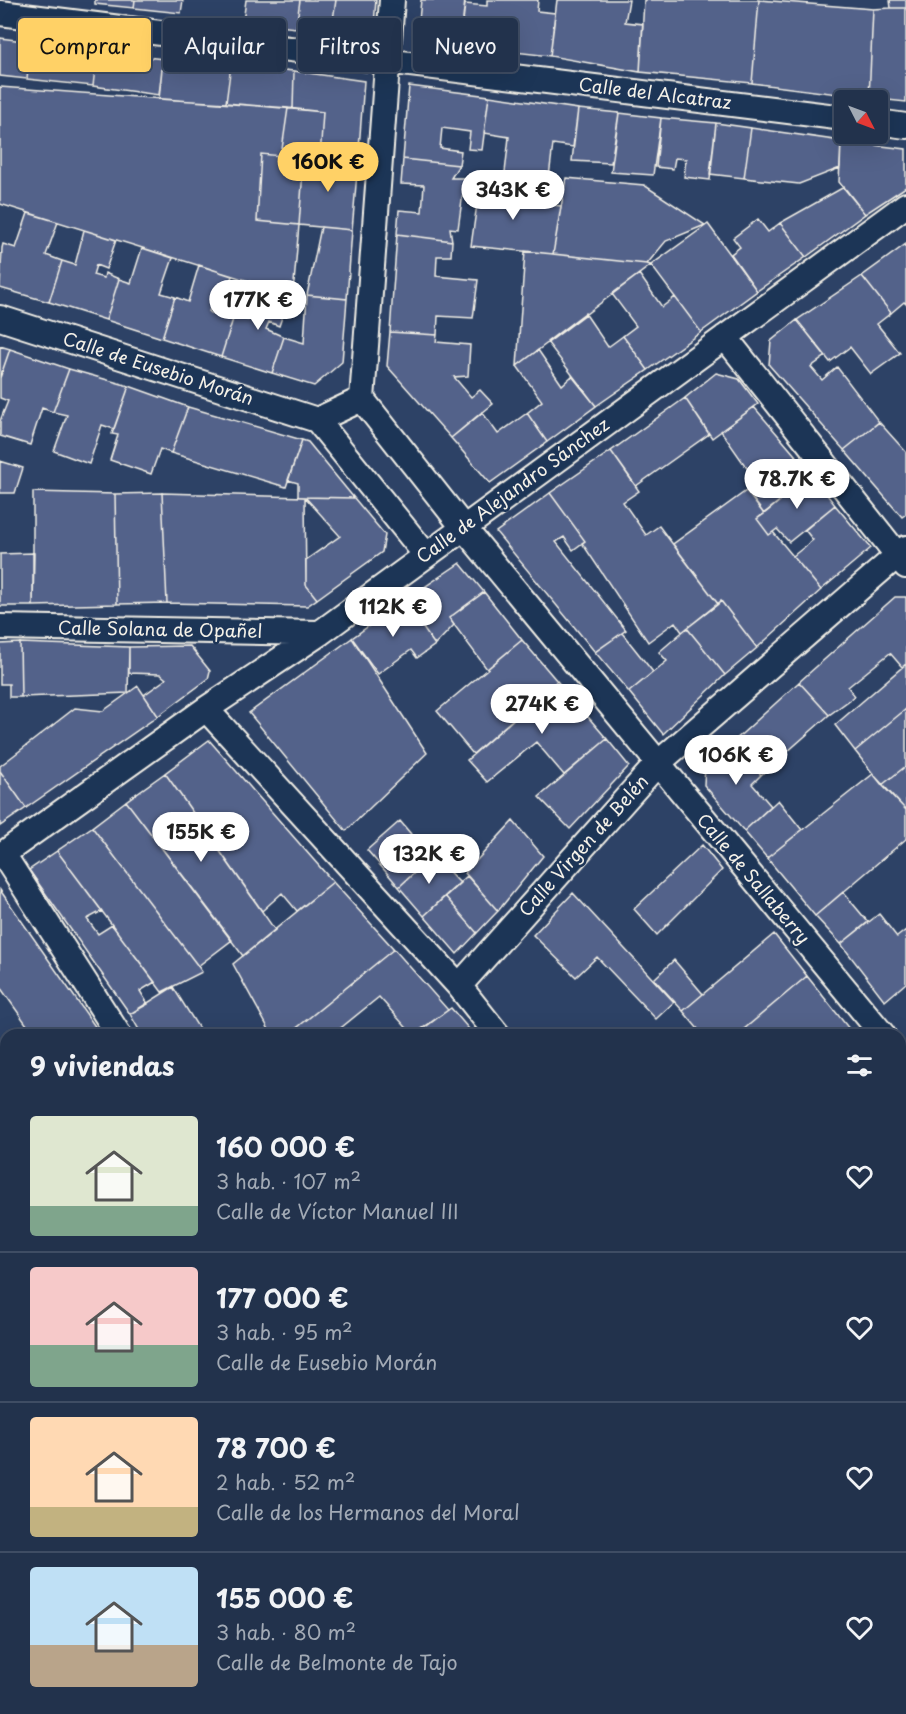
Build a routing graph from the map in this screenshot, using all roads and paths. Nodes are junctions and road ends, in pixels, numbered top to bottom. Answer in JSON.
{"nodes":[{"id":1,"x":392,"y":0,"type":"edge"},
{"id":2,"x":0,"y":13,"type":"edge"},
{"id":3,"x":390,"y":18,"type":"edge"},
{"id":4,"x":298,"y":49,"type":"edge"},
{"id":5,"x":401,"y":62,"type":"edge"},
{"id":6,"x":386,"y":72,"type":"edge"},
{"id":7,"x":834,"y":117,"type":"edge"},
{"id":8,"x":888,"y":123,"type":"edge"},
{"id":9,"x":906,"y":126,"type":"edge"},
{"id":10,"x":906,"y":205,"type":"edge"},
{"id":11,"x":0,"y":318,"type":"edge"},
{"id":12,"x":725,"y":337,"type":"junction"},
{"id":13,"x":362,"y":399,"type":"junction"},
{"id":14,"x":317,"y":420,"type":"junction"},
{"id":15,"x":463,"y":528,"type":"junction"},
{"id":16,"x":426,"y":555,"type":"junction"},
{"id":17,"x":903,"y":556,"type":"edge"},
{"id":18,"x":0,"y":627,"type":"edge"},
{"id":19,"x":320,"y":633,"type":"junction"},
{"id":20,"x":206,"y":709,"type":"junction"},
{"id":21,"x":657,"y":764,"type":"junction"},
{"id":22,"x":1,"y":855,"type":"edge"},
{"id":23,"x":459,"y":986,"type":"junction"},
{"id":24,"x":116,"y":1029,"type":"edge"},
{"id":25,"x":493,"y":1029,"type":"edge"},
{"id":26,"x":878,"y":1029,"type":"edge"}],
"edges":[{"from":1,"to":3,"type":"street"},
{"from":2,"to":4,"type":"street","name":"Calle del Alcatraz"},
{"from":5,"to":7,"type":"street","name":"Calle del Alcatraz"},
{"from":6,"to":13,"type":"street"},
{"from":8,"to":9,"type":"street"},
{"from":10,"to":12,"type":"street","name":"Calle de Alejandro Sánchez"},
{"from":11,"to":14,"type":"street","name":"Calle de Eusebio Morán"},
{"from":12,"to":15,"type":"street","name":"Calle de Alejandro Sánchez"},
{"from":12,"to":17,"type":"street"},
{"from":13,"to":14,"type":"street"},
{"from":13,"to":15,"type":"street","name":"Calle de Sallaberry"},
{"from":14,"to":16,"type":"street"},
{"from":15,"to":16,"type":"street","name":"Calle de Alejandro Sánchez"},
{"from":15,"to":21,"type":"street","name":"Calle de Sallaberry"},
{"from":16,"to":19,"type":"street","name":"Calle de Alejandro Sánchez"},
{"from":17,"to":21,"type":"street","name":"Calle Virgen de Belén"},
{"from":18,"to":19,"type":"street","name":"Calle Solana de Opañel"},
{"from":19,"to":20,"type":"street","name":"Calle de Alejandro Sánchez"},
{"from":20,"to":22,"type":"street","name":"Calle de Alejandro Sánchez"},
{"from":20,"to":23,"type":"street"},
{"from":21,"to":23,"type":"street","name":"Calle Virgen de Belén"},
{"from":21,"to":26,"type":"street","name":"Calle de Sallaberry"},
{"from":22,"to":24,"type":"street"},
{"from":23,"to":25,"type":"street"}]}
